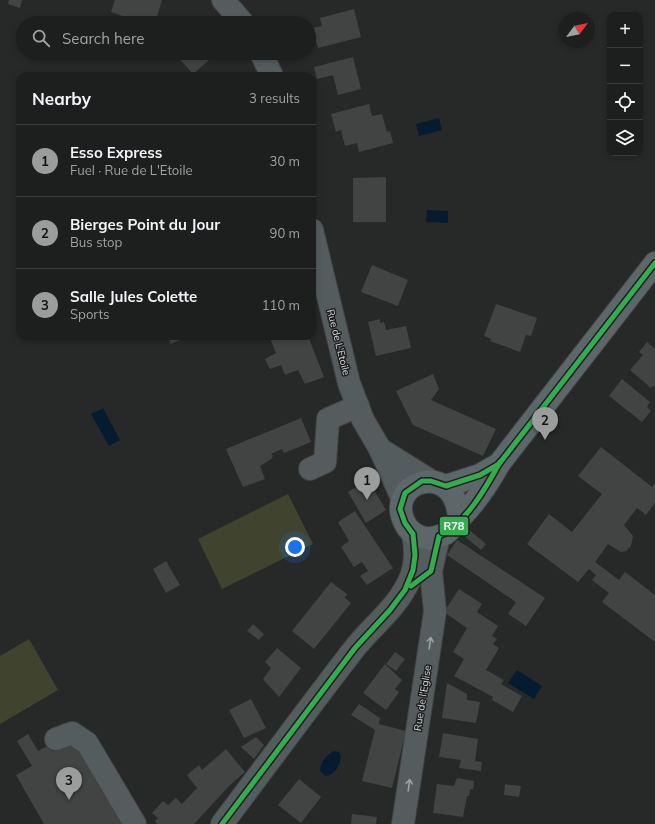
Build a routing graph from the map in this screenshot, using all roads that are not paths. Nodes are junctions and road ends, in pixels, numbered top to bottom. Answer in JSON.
{"nodes":[{"id":1,"x":223,"y":0,"type":"edge"},
{"id":2,"x":237,"y":16,"type":"edge"},
{"id":3,"x":264,"y":60,"type":"edge"},
{"id":4,"x":270,"y":72,"type":"edge"},
{"id":5,"x":316,"y":246,"type":"edge"},
{"id":6,"x":655,"y":263,"type":"edge"},
{"id":7,"x":358,"y":406,"type":"junction"},
{"id":8,"x":380,"y":449,"type":"junction"},
{"id":9,"x":499,"y":464,"type":"junction"},
{"id":10,"x":310,"y":469,"type":"dead end"},
{"id":11,"x":439,"y":483,"type":"junction"},
{"id":12,"x":402,"y":498,"type":"junction"},
{"id":13,"x":459,"y":520,"type":"junction"},
{"id":14,"x":413,"y":534,"type":"junction"},
{"id":15,"x":439,"y":536,"type":"junction"},
{"id":16,"x":431,"y":571,"type":"junction"},
{"id":17,"x":405,"y":590,"type":"junction"},
{"id":18,"x":56,"y":739,"type":"dead end"},
{"id":19,"x":135,"y":824,"type":"edge"},
{"id":20,"x":222,"y":824,"type":"edge"},
{"id":21,"x":403,"y":824,"type":"edge"}],
"edges":[{"from":1,"to":2,"type":"street"},
{"from":3,"to":4,"type":"street"},
{"from":5,"to":7,"type":"street","name":"Rue de L'Etoile"},
{"from":6,"to":9,"type":"main road"},
{"from":7,"to":8,"type":"street","name":"Rue de L'Etoile"},
{"from":7,"to":10,"type":"street"},
{"from":8,"to":11,"type":"street","name":"Rue de L'Etoile"},
{"from":8,"to":12,"type":"street","name":"Rue de L'Etoile"},
{"from":9,"to":11,"type":"main road"},
{"from":9,"to":13,"type":"main road"},
{"from":11,"to":12,"type":"main road"},
{"from":11,"to":13,"type":"main road"},
{"from":12,"to":14,"type":"main road"},
{"from":13,"to":15,"type":"main road"},
{"from":14,"to":15,"type":"main road"},
{"from":14,"to":17,"type":"street"},
{"from":15,"to":16,"type":"street","name":"Rue de l'Eglise"},
{"from":16,"to":17,"type":"street"},
{"from":21,"to":16,"type":"street","name":"Rue de l'Eglise","one_way":true},
{"from":17,"to":20,"type":"street"},
{"from":18,"to":19,"type":"street"}]}
